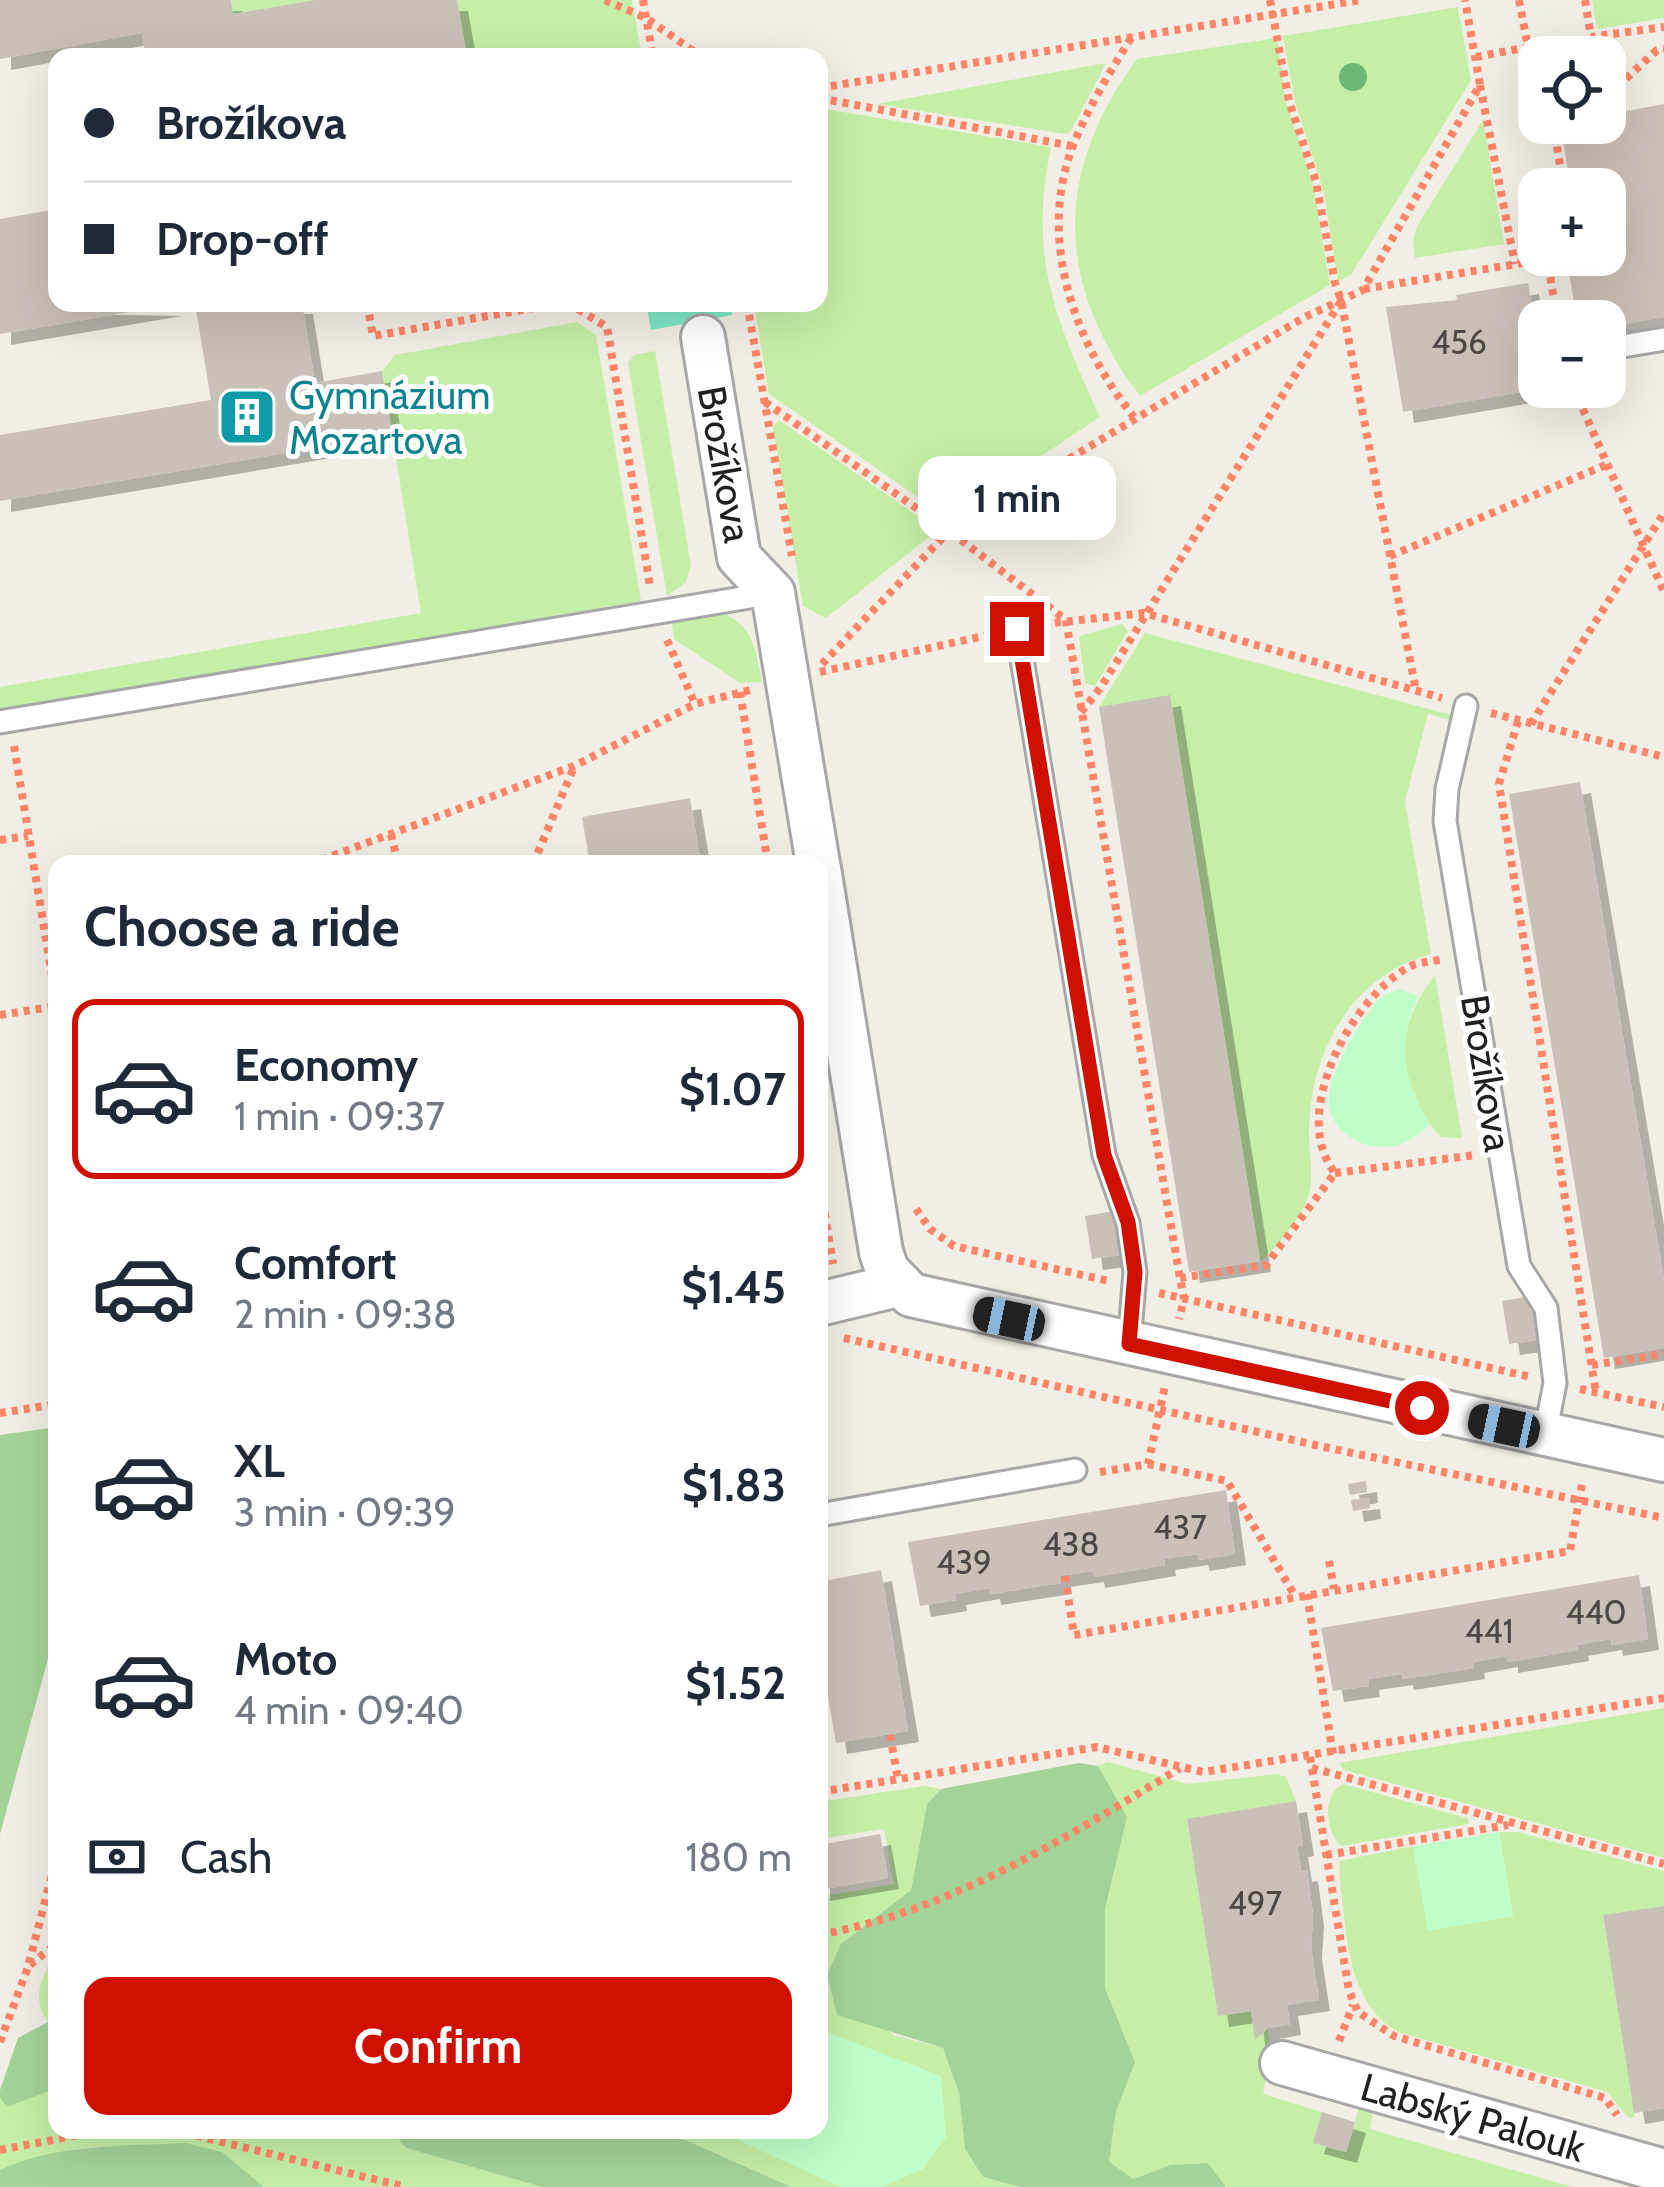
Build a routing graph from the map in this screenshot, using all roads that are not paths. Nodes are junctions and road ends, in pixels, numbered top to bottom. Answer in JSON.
{"nodes":[{"id":1,"x":703,"y":337,"type":"dead end"},
{"id":2,"x":1664,"y":339,"type":"edge"},
{"id":3,"x":1626,"y":345,"type":"edge"},
{"id":4,"x":783,"y":577,"type":"junction"},
{"id":5,"x":1017,"y":629,"type":"road end"},
{"id":6,"x":1466,"y":706,"type":"road end"},
{"id":7,"x":5,"y":722,"type":"edge"},
{"id":8,"x":818,"y":855,"type":"edge"},
{"id":9,"x":828,"y":923,"type":"edge"},
{"id":10,"x":854,"y":1297,"type":"edge"},
{"id":11,"x":1129,"y":1344,"type":"junction"},
{"id":12,"x":1545,"y":1435,"type":"junction"},
{"id":13,"x":1664,"y":1460,"type":"edge"},
{"id":14,"x":1075,"y":1470,"type":"road end"},
{"id":15,"x":828,"y":1513,"type":"edge"},
{"id":16,"x":1282,"y":2063,"type":"dead end"},
{"id":17,"x":1664,"y":2170,"type":"edge"}],
"edges":[{"from":1,"to":4,"type":"street","name":"Brožíkova"},
{"from":2,"to":3,"type":"lane"},
{"from":4,"to":7,"type":"lane"},
{"from":4,"to":8,"type":"street","name":"Brožíkova"},
{"from":5,"to":11,"type":"lane"},
{"from":6,"to":12,"type":"lane","name":"Brožíkova"},
{"from":9,"to":10,"type":"street","name":"Brožíkova"},
{"from":10,"to":11,"type":"street"},
{"from":11,"to":12,"type":"street"},
{"from":12,"to":13,"type":"street"},
{"from":14,"to":15,"type":"lane"},
{"from":16,"to":17,"type":"street","name":"Labský Palouk"}]}
